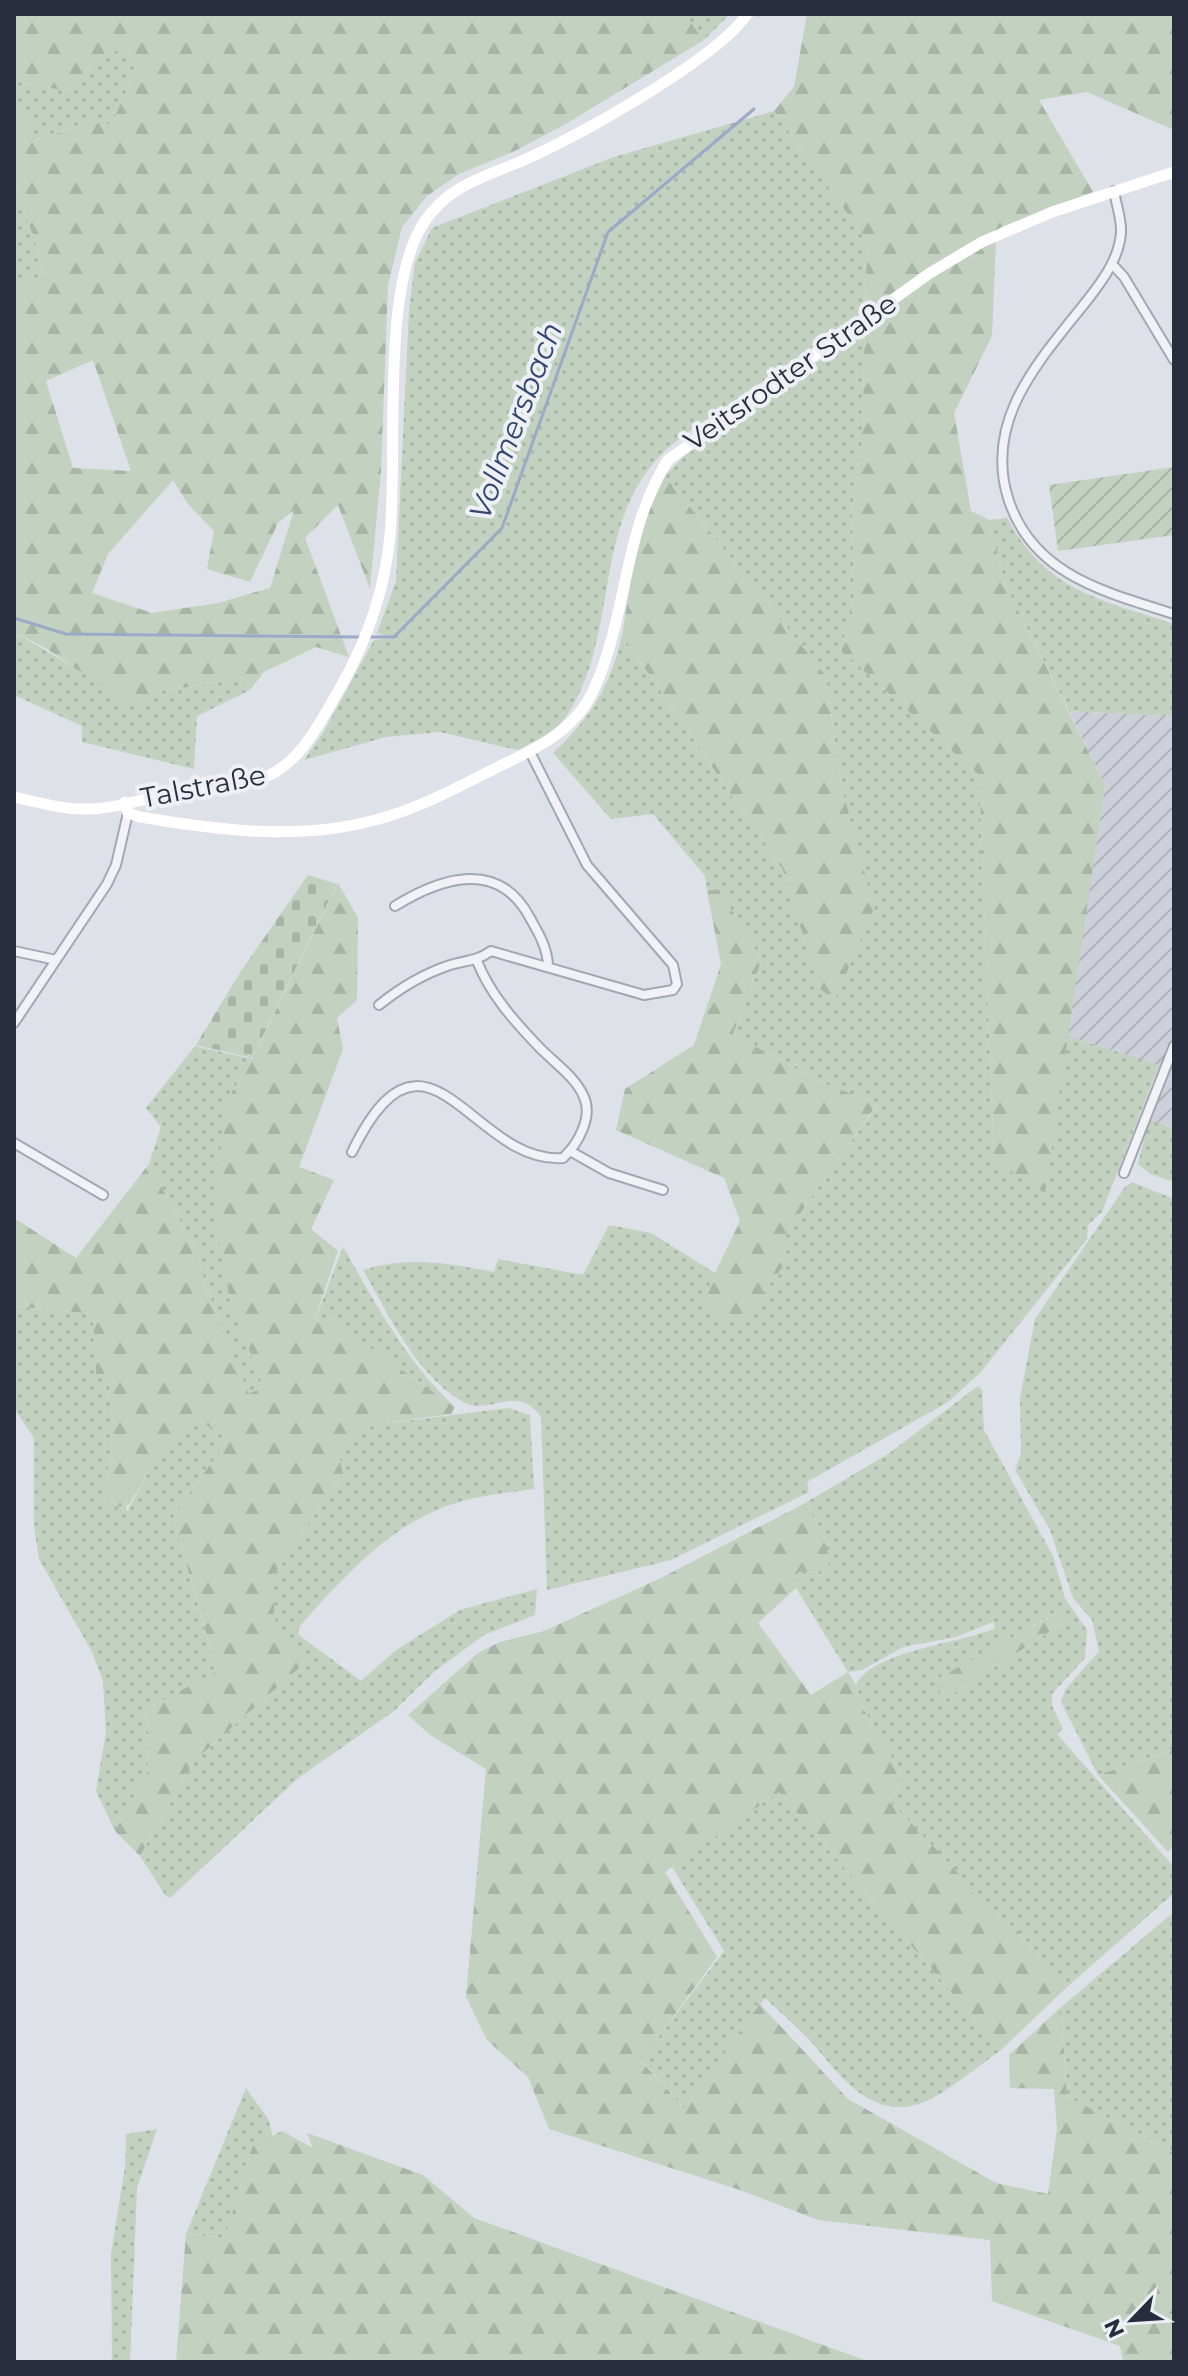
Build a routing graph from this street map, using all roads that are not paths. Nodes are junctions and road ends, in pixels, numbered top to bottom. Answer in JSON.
{"nodes":[{"id":1,"x":747,"y":14,"type":"edge"},
{"id":2,"x":1174,"y":172,"type":"edge"},
{"id":3,"x":1114,"y":191,"type":"junction"},
{"id":4,"x":1112,"y":264,"type":"junction"},
{"id":5,"x":1174,"y":360,"type":"edge"},
{"id":6,"x":1174,"y":614,"type":"edge"},
{"id":7,"x":530,"y":752,"type":"junction"},
{"id":8,"x":14,"y":797,"type":"edge"},
{"id":9,"x":127,"y":807,"type":"junction"},
{"id":10,"x":395,"y":906,"type":"dead end"},
{"id":11,"x":14,"y":951,"type":"edge"},
{"id":12,"x":56,"y":960,"type":"junction"},
{"id":13,"x":477,"y":961,"type":"junction"},
{"id":14,"x":548,"y":965,"type":"junction"},
{"id":15,"x":379,"y":1005,"type":"dead end"},
{"id":16,"x":14,"y":1023,"type":"edge"},
{"id":17,"x":1174,"y":1046,"type":"edge"},
{"id":18,"x":14,"y":1143,"type":"edge"},
{"id":19,"x":570,"y":1151,"type":"junction"},
{"id":20,"x":352,"y":1152,"type":"dead end"},
{"id":21,"x":1124,"y":1173,"type":"dead end"},
{"id":22,"x":663,"y":1190,"type":"dead end"},
{"id":23,"x":103,"y":1195,"type":"dead end"}],
"edges":[{"from":1,"to":9,"type":"street","name":"Talstraße"},
{"from":2,"to":3,"type":"street","name":"Veitsrodter Straße"},
{"from":3,"to":4,"type":"street"},
{"from":3,"to":7,"type":"street","name":"Veitsrodter Straße"},
{"from":4,"to":5,"type":"street"},
{"from":4,"to":6,"type":"street"},
{"from":7,"to":9,"type":"street","name":"Veitsrodter Straße"},
{"from":7,"to":14,"type":"street"},
{"from":8,"to":9,"type":"street","name":"Talstraße"},
{"from":9,"to":12,"type":"street"},
{"from":10,"to":14,"type":"street"},
{"from":11,"to":12,"type":"street"},
{"from":12,"to":16,"type":"street"},
{"from":13,"to":14,"type":"street"},
{"from":13,"to":15,"type":"street"},
{"from":13,"to":19,"type":"street"},
{"from":17,"to":21,"type":"street"},
{"from":18,"to":23,"type":"street"},
{"from":19,"to":20,"type":"street"},
{"from":19,"to":22,"type":"street"}]}
